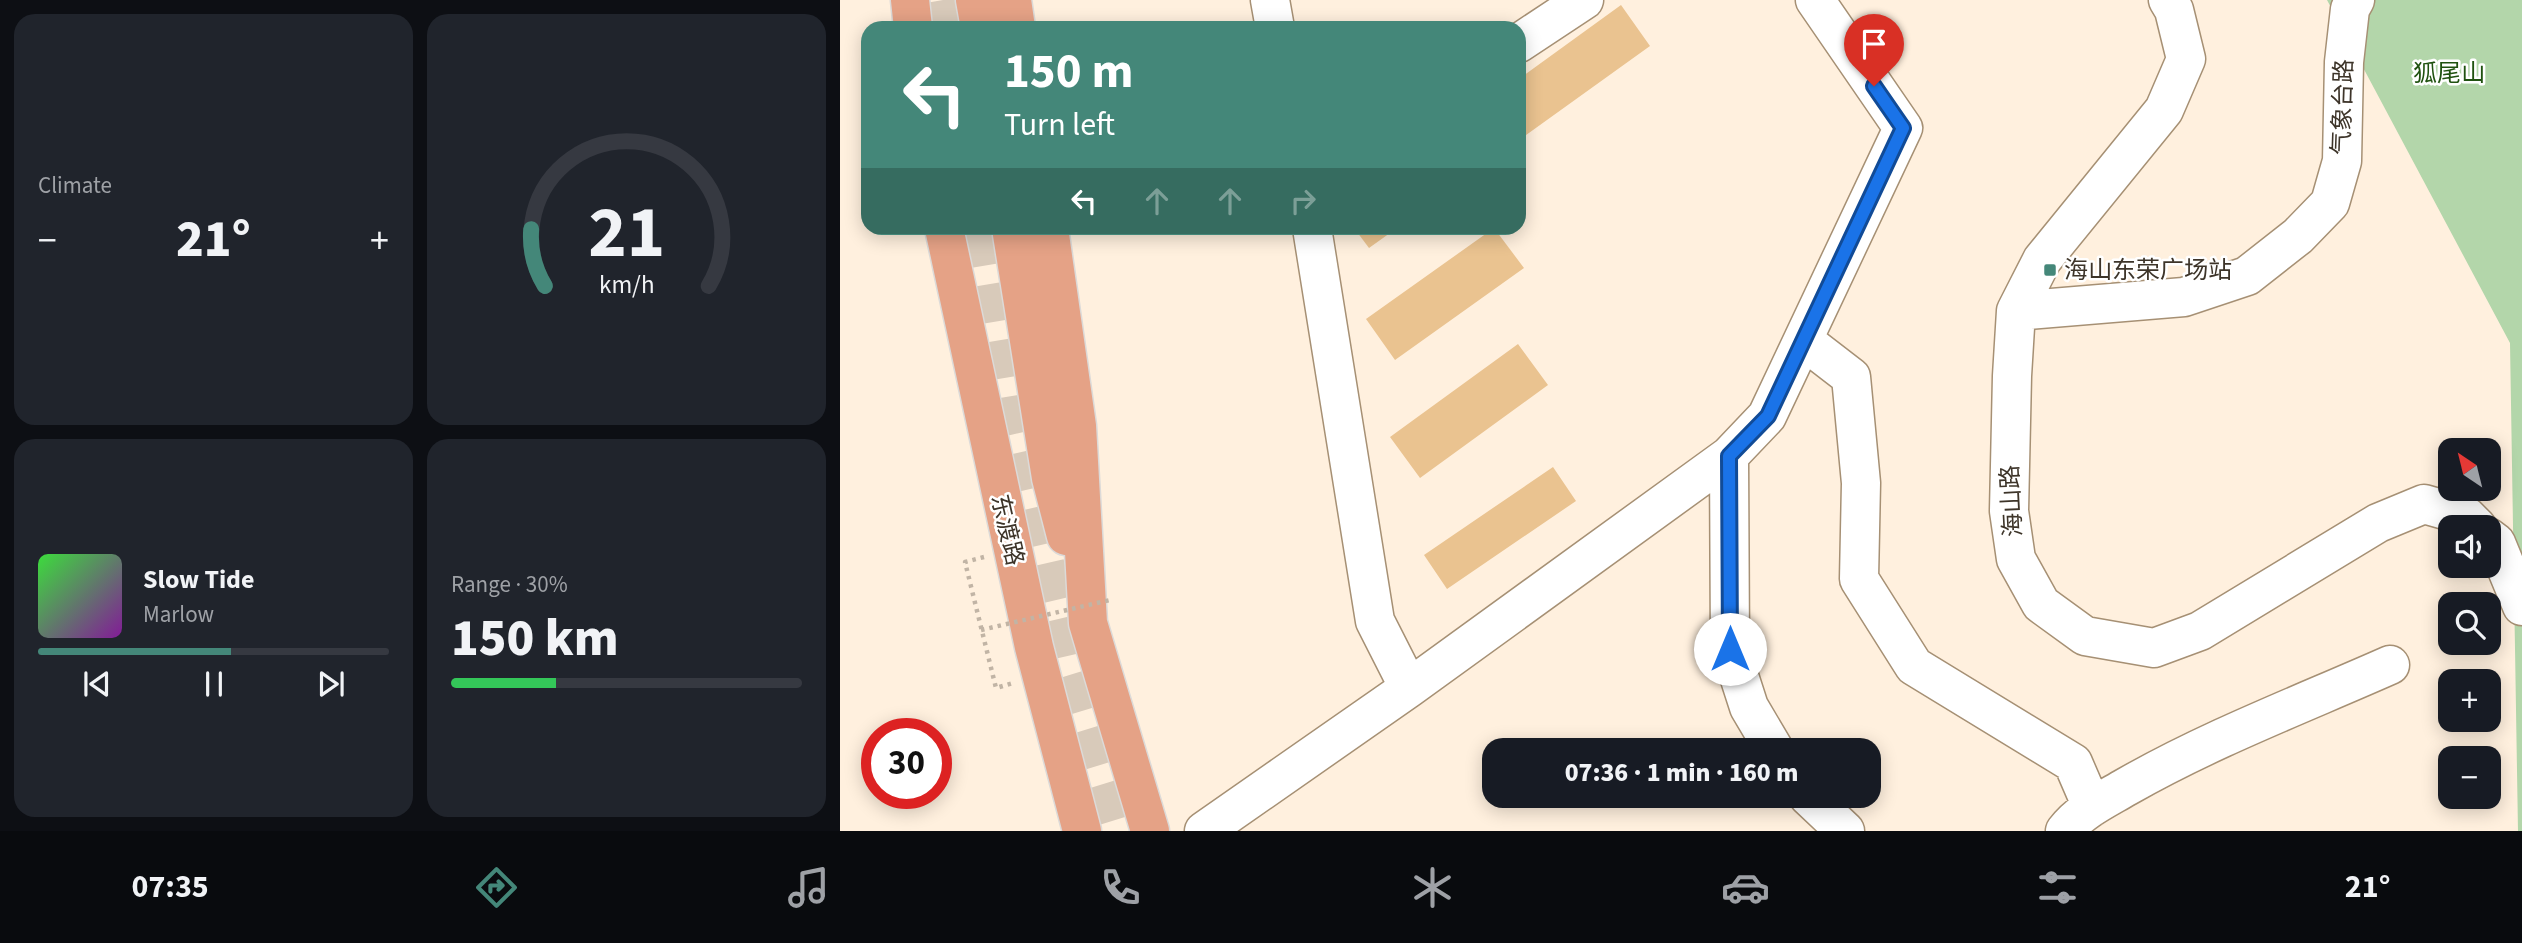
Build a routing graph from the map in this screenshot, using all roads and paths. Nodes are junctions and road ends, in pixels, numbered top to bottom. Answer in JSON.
{"nodes":[{"id":1,"x":910,"y":0,"type":"edge"},
{"id":2,"x":975,"y":0,"type":"edge"},
{"id":3,"x":1012,"y":0,"type":"edge"},
{"id":4,"x":1270,"y":0,"type":"edge"},
{"id":5,"x":1584,"y":0,"type":"edge"},
{"id":6,"x":1815,"y":0,"type":"edge"},
{"id":7,"x":2168,"y":0,"type":"edge"},
{"id":8,"x":2355,"y":0,"type":"edge"},
{"id":9,"x":912,"y":21,"type":"edge"},
{"id":10,"x":978,"y":21,"type":"edge"},
{"id":11,"x":1015,"y":21,"type":"edge"},
{"id":12,"x":1274,"y":21,"type":"edge"},
{"id":13,"x":1526,"y":38,"type":"edge"},
{"id":14,"x":946,"y":235,"type":"edge"},
{"id":15,"x":1013,"y":235,"type":"edge"},
{"id":16,"x":1050,"y":235,"type":"edge"},
{"id":17,"x":1313,"y":235,"type":"edge"},
{"id":18,"x":2016,"y":312,"type":"junction"},
{"id":19,"x":1803,"y":340,"type":"junction"},
{"id":20,"x":1729,"y":456,"type":"junction"},
{"id":21,"x":2462,"y":515,"type":"edge"},
{"id":22,"x":2501,"y":555,"type":"edge"},
{"id":23,"x":965,"y":562,"type":"dead end"},
{"id":24,"x":2522,"y":606,"type":"edge"},
{"id":25,"x":1099,"y":612,"type":"junction"},
{"id":26,"x":981,"y":630,"type":"junction"},
{"id":27,"x":2390,"y":665,"type":"dead end"},
{"id":28,"x":996,"y":688,"type":"dead end"},
{"id":29,"x":1409,"y":688,"type":"junction"},
{"id":30,"x":1767,"y":738,"type":"edge"},
{"id":31,"x":1821,"y":808,"type":"edge"},
{"id":32,"x":2078,"y":819,"type":"edge"},
{"id":33,"x":1082,"y":831,"type":"edge"},
{"id":34,"x":1150,"y":831,"type":"edge"},
{"id":35,"x":1204,"y":831,"type":"edge"},
{"id":36,"x":1845,"y":831,"type":"edge"}],
"edges":[{"from":1,"to":9,"type":"main road"},
{"from":2,"to":10,"type":"main road"},
{"from":3,"to":11,"type":"main road"},
{"from":4,"to":12,"type":"street"},
{"from":5,"to":13,"type":"street"},
{"from":6,"to":19,"type":"street"},
{"from":7,"to":18,"type":"street","name":"海山路"},
{"from":8,"to":18,"type":"street","name":"气象台路"},
{"from":14,"to":33,"type":"main road","name":"东渡路"},
{"from":15,"to":25,"type":"main road"},
{"from":16,"to":25,"type":"main road"},
{"from":17,"to":29,"type":"street"},
{"from":18,"to":21,"type":"street","name":"海山路"},
{"from":19,"to":20,"type":"street"},
{"from":19,"to":32,"type":"street"},
{"from":20,"to":29,"type":"street"},
{"from":20,"to":30,"type":"street"},
{"from":22,"to":24,"type":"street"},
{"from":23,"to":26,"type":"path"},
{"from":25,"to":26,"type":"path","bridge":true},
{"from":25,"to":34,"type":"main road"},
{"from":26,"to":28,"type":"path"},
{"from":27,"to":32,"type":"street"},
{"from":29,"to":35,"type":"street"},
{"from":31,"to":36,"type":"street"}]}
